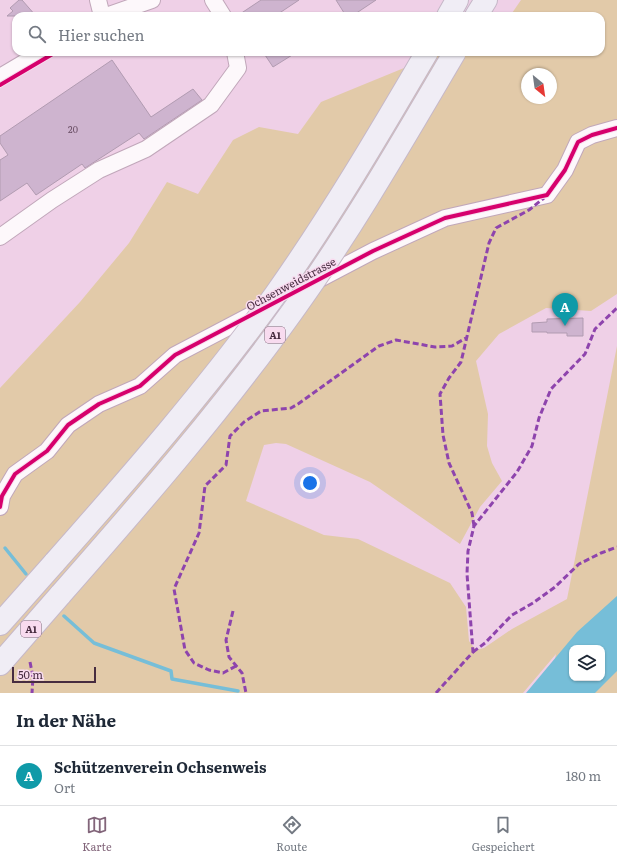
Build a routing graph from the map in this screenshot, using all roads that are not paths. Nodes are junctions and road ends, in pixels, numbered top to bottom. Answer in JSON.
{"nodes":[{"id":1,"x":98,"y":0,"type":"edge"},
{"id":2,"x":152,"y":0,"type":"edge"},
{"id":3,"x":213,"y":0,"type":"edge"},
{"id":4,"x":458,"y":0,"type":"edge"},
{"id":5,"x":486,"y":0,"type":"edge"},
{"id":6,"x":101,"y":12,"type":"edge"},
{"id":7,"x":118,"y":12,"type":"edge"},
{"id":8,"x":220,"y":12,"type":"edge"},
{"id":9,"x":450,"y":12,"type":"edge"},
{"id":10,"x":478,"y":12,"type":"edge"},
{"id":11,"x":35,"y":56,"type":"edge"},
{"id":12,"x":236,"y":56,"type":"edge"},
{"id":13,"x":425,"y":56,"type":"edge"},
{"id":14,"x":453,"y":56,"type":"edge"},
{"id":15,"x":1,"y":75,"type":"edge"},
{"id":16,"x":617,"y":128,"type":"edge"},
{"id":17,"x":0,"y":237,"type":"edge"},
{"id":18,"x":0,"y":508,"type":"edge"},
{"id":19,"x":0,"y":624,"type":"edge"},
{"id":20,"x":0,"y":664,"type":"edge"}],
"edges":[{"from":1,"to":6,"type":"street"},
{"from":2,"to":7,"type":"street"},
{"from":3,"to":8,"type":"street"},
{"from":4,"to":9,"type":"highway"},
{"from":5,"to":10,"type":"highway"},
{"from":11,"to":15,"type":"street"},
{"from":12,"to":17,"type":"street"},
{"from":13,"to":19,"type":"highway","number":"A1","bridge":true},
{"from":14,"to":20,"type":"highway","number":"A1","bridge":true},
{"from":16,"to":18,"type":"street","name":"Ochsenweidstrasse"}]}
